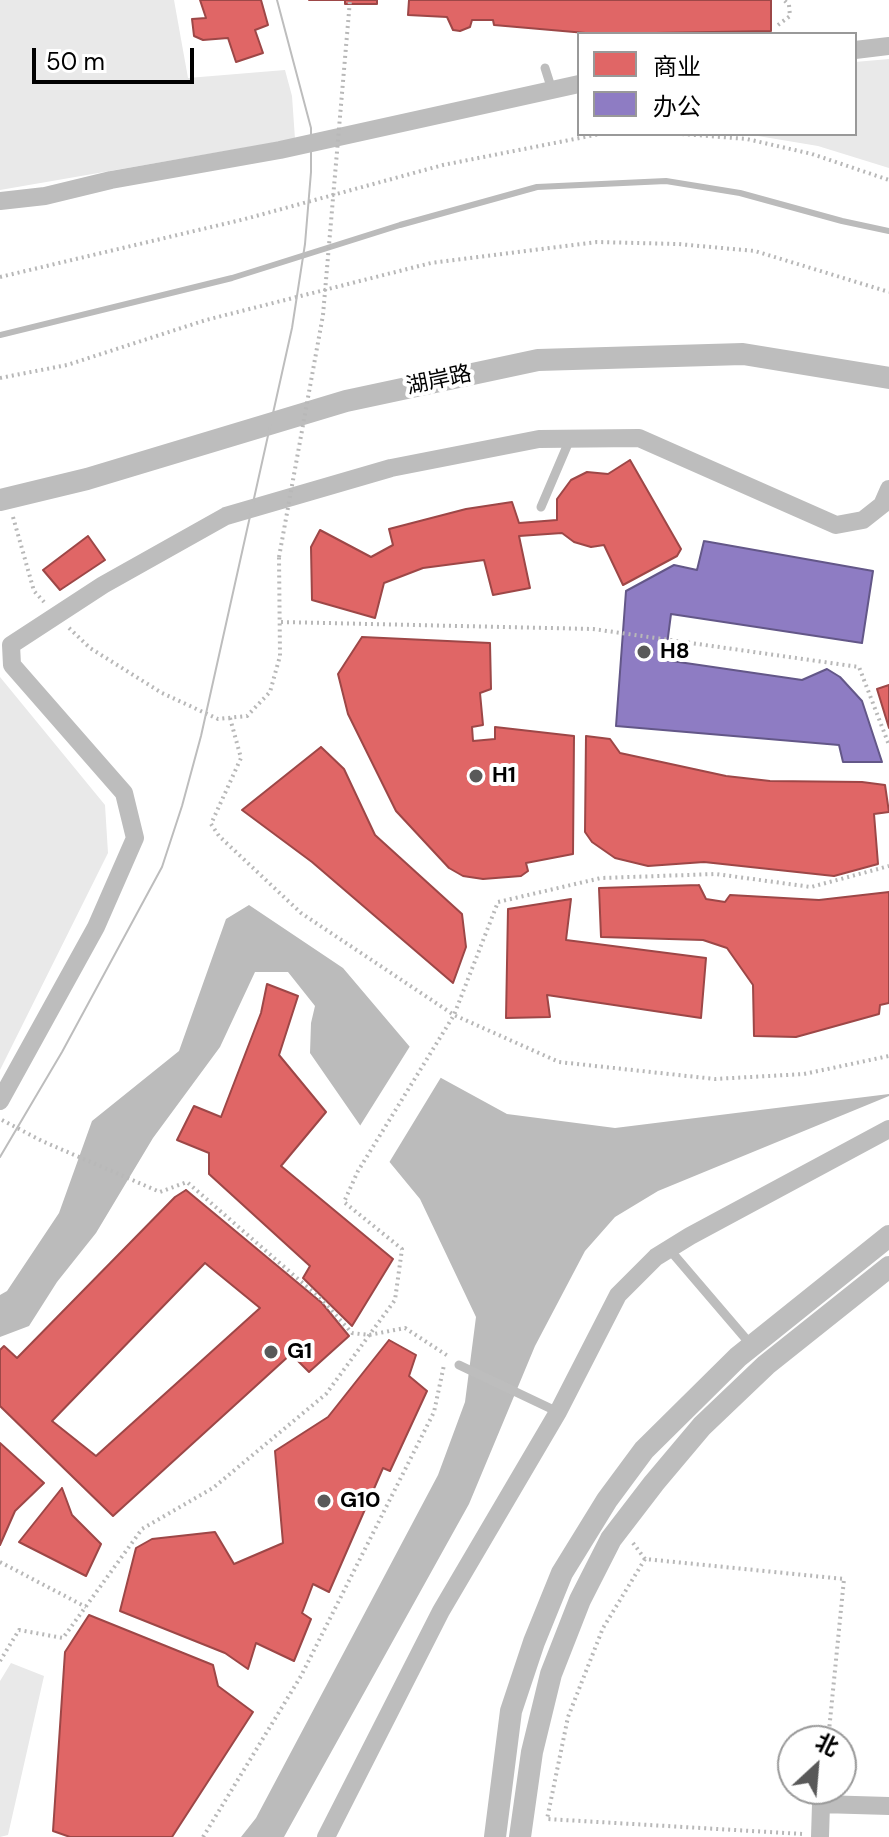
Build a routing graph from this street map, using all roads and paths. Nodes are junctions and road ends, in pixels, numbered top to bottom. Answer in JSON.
{"nodes":[{"id":1,"x":350,"y":0,"type":"edge"},
{"id":2,"x":784,"y":0,"type":"edge"},
{"id":3,"x":778,"y":25,"type":"dead end"},
{"id":4,"x":889,"y":46,"type":"edge"},
{"id":5,"x":857,"y":50,"type":"edge"},
{"id":6,"x":545,"y":68,"type":"dead end"},
{"id":7,"x":577,"y":84,"type":"edge"},
{"id":8,"x":552,"y":90,"type":"junction"},
{"id":9,"x":590,"y":136,"type":"edge"},
{"id":10,"x":702,"y":136,"type":"edge"},
{"id":11,"x":889,"y":180,"type":"edge"},
{"id":12,"x":0,"y":201,"type":"edge"},
{"id":13,"x":0,"y":277,"type":"edge"},
{"id":14,"x":889,"y":292,"type":"edge"},
{"id":15,"x":0,"y":378,"type":"edge"},
{"id":16,"x":889,"y":378,"type":"edge"},
{"id":17,"x":570,"y":439,"type":"junction"},
{"id":18,"x":889,"y":489,"type":"edge"},
{"id":19,"x":4,"y":499,"type":"edge"},
{"id":20,"x":541,"y":507,"type":"dead end"},
{"id":21,"x":56,"y":614,"type":"junction"},
{"id":22,"x":281,"y":622,"type":"junction"},
{"id":23,"x":5,"y":643,"type":"edge"},
{"id":24,"x":230,"y":718,"type":"junction"},
{"id":25,"x":889,"y":745,"type":"edge"},
{"id":26,"x":889,"y":866,"type":"edge"},
{"id":27,"x":454,"y":1015,"type":"junction"},
{"id":28,"x":889,"y":1056,"type":"edge"},
{"id":29,"x":0,"y":1101,"type":"edge"},
{"id":30,"x":0,"y":1119,"type":"edge"},
{"id":31,"x":889,"y":1129,"type":"edge"},
{"id":32,"x":889,"y":1236,"type":"edge"},
{"id":33,"x":669,"y":1249,"type":"junction"},
{"id":34,"x":889,"y":1267,"type":"edge"},
{"id":35,"x":369,"y":1335,"type":"junction"},
{"id":36,"x":752,"y":1346,"type":"junction"},
{"id":37,"x":446,"y":1355,"type":"junction"},
{"id":38,"x":459,"y":1365,"type":"joint"},
{"id":39,"x":558,"y":1412,"type":"junction"},
{"id":40,"x":621,"y":1526,"type":"junction"},
{"id":41,"x":645,"y":1559,"type":"junction"},
{"id":42,"x":0,"y":1562,"type":"edge"},
{"id":43,"x":86,"y":1607,"type":"junction"},
{"id":44,"x":0,"y":1661,"type":"edge"},
{"id":45,"x":830,"y":1725,"type":"edge"},
{"id":46,"x":889,"y":1806,"type":"edge"},
{"id":47,"x":820,"y":1836,"type":"edge"},
{"id":48,"x":203,"y":1837,"type":"edge"},
{"id":49,"x":326,"y":1837,"type":"edge"},
{"id":50,"x":495,"y":1837,"type":"edge"},
{"id":51,"x":520,"y":1837,"type":"edge"}],
"edges":[{"from":1,"to":22,"type":"path","bridge":true},
{"from":2,"to":3,"type":"path"},
{"from":4,"to":5,"type":"street"},
{"from":6,"to":8,"type":"lane"},
{"from":7,"to":8,"type":"street"},
{"from":8,"to":12,"type":"street"},
{"from":9,"to":13,"type":"path"},
{"from":10,"to":11,"type":"path"},
{"from":14,"to":15,"type":"path"},
{"from":16,"to":19,"type":"street","name":"湖岸路"},
{"from":17,"to":18,"type":"street"},
{"from":17,"to":20,"type":"lane"},
{"from":17,"to":21,"type":"street"},
{"from":19,"to":21,"type":"path"},
{"from":21,"to":23,"type":"street"},
{"from":21,"to":24,"type":"path"},
{"from":22,"to":24,"type":"path"},
{"from":22,"to":25,"type":"path"},
{"from":23,"to":29,"type":"street"},
{"from":24,"to":27,"type":"path"},
{"from":26,"to":27,"type":"path"},
{"from":27,"to":28,"type":"path"},
{"from":27,"to":35,"type":"path"},
{"from":30,"to":35,"type":"path"},
{"from":31,"to":33,"type":"street"},
{"from":32,"to":36,"type":"street"},
{"from":33,"to":36,"type":"lane"},
{"from":33,"to":39,"type":"street"},
{"from":34,"to":40,"type":"street"},
{"from":35,"to":37,"type":"path"},
{"from":35,"to":43,"type":"path"},
{"from":36,"to":50,"type":"street"},
{"from":37,"to":38,"type":"path"},
{"from":37,"to":48,"type":"path"},
{"from":38,"to":39,"type":"lane"},
{"from":39,"to":49,"type":"street"},
{"from":40,"to":41,"type":"path"},
{"from":40,"to":51,"type":"street"},
{"from":41,"to":45,"type":"path"},
{"from":41,"to":47,"type":"path"},
{"from":42,"to":43,"type":"path"},
{"from":43,"to":44,"type":"path"},
{"from":46,"to":47,"type":"street"}]}
